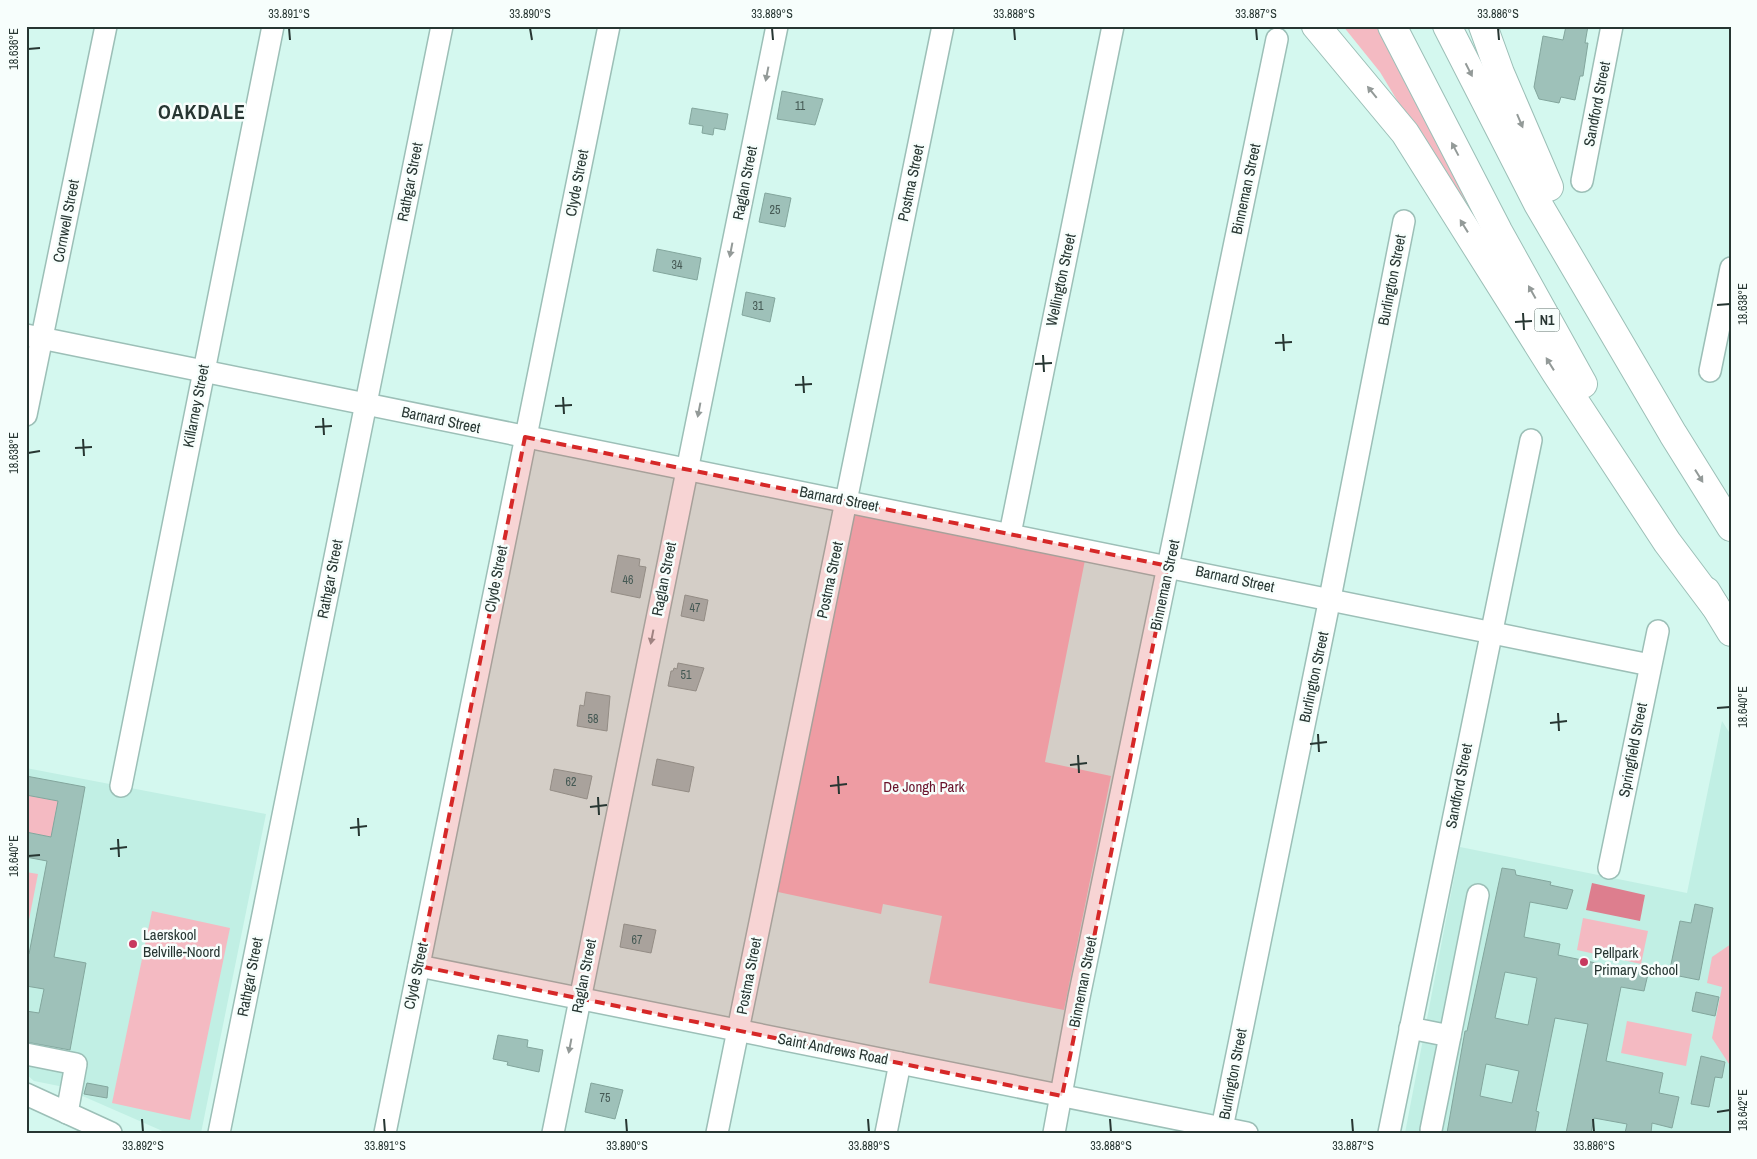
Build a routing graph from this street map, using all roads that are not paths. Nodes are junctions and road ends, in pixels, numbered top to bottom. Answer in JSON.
{"nodes":[{"id":1,"x":106,"y":26,"type":"edge"},
{"id":2,"x":273,"y":26,"type":"edge"},
{"id":3,"x":442,"y":26,"type":"edge"},
{"id":4,"x":608,"y":26,"type":"edge"},
{"id":5,"x":777,"y":26,"type":"edge"},
{"id":6,"x":944,"y":26,"type":"edge"},
{"id":7,"x":1113,"y":26,"type":"edge"},
{"id":8,"x":1316,"y":26,"type":"edge"},
{"id":9,"x":1392,"y":26,"type":"edge"},
{"id":10,"x":1447,"y":26,"type":"edge"},
{"id":11,"x":1483,"y":26,"type":"edge"},
{"id":12,"x":1612,"y":26,"type":"edge"},
{"id":13,"x":1277,"y":39,"type":"dead end"},
{"id":14,"x":1582,"y":181,"type":"dead end"},
{"id":15,"x":1404,"y":221,"type":"dead end"},
{"id":16,"x":1731,"y":268,"type":"edge"},
{"id":17,"x":34,"y":337,"type":"edge"},
{"id":18,"x":203,"y":371,"type":"junction"},
{"id":19,"x":1710,"y":371,"type":"dead end"},
{"id":20,"x":366,"y":404,"type":"junction"},
{"id":21,"x":26,"y":415,"type":"edge"},
{"id":22,"x":1673,"y":434,"type":"junction"},
{"id":23,"x":525,"y":437,"type":"junction"},
{"id":24,"x":1531,"y":440,"type":"dead end"},
{"id":25,"x":687,"y":469,"type":"junction"},
{"id":26,"x":846,"y":500,"type":"junction"},
{"id":27,"x":1731,"y":527,"type":"edge"},
{"id":28,"x":1010,"y":534,"type":"junction"},
{"id":29,"x":1169,"y":566,"type":"junction"},
{"id":30,"x":1330,"y":599,"type":"junction"},
{"id":31,"x":1715,"y":606,"type":"junction"},
{"id":32,"x":1658,"y":631,"type":"dead end"},
{"id":33,"x":1731,"y":632,"type":"edge"},
{"id":34,"x":1490,"y":633,"type":"junction"},
{"id":35,"x":1650,"y":664,"type":"junction"},
{"id":36,"x":121,"y":786,"type":"dead end"},
{"id":37,"x":1609,"y":868,"type":"dead end"},
{"id":38,"x":1478,"y":895,"type":"dead end"},
{"id":39,"x":419,"y":966,"type":"junction"},
{"id":40,"x":580,"y":998,"type":"junction"},
{"id":41,"x":1410,"y":1028,"type":"junction"},
{"id":42,"x":739,"y":1030,"type":"junction"},
{"id":43,"x":1450,"y":1036,"type":"junction"},
{"id":44,"x":26,"y":1054,"type":"edge"},
{"id":45,"x":900,"y":1063,"type":"junction"},
{"id":46,"x":26,"y":1094,"type":"edge"},
{"id":47,"x":1062,"y":1096,"type":"junction"},
{"id":48,"x":67,"y":1114,"type":"junction"},
{"id":49,"x":1222,"y":1130,"type":"edge"},
{"id":50,"x":1431,"y":1130,"type":"dead end"},
{"id":51,"x":111,"y":1133,"type":"edge"},
{"id":52,"x":219,"y":1133,"type":"edge"},
{"id":53,"x":385,"y":1133,"type":"edge"},
{"id":54,"x":553,"y":1133,"type":"edge"},
{"id":55,"x":717,"y":1133,"type":"edge"},
{"id":56,"x":886,"y":1133,"type":"edge"},
{"id":57,"x":1054,"y":1133,"type":"edge"},
{"id":58,"x":1247,"y":1133,"type":"edge"},
{"id":59,"x":1389,"y":1133,"type":"edge"}],
"edges":[{"from":1,"to":17,"type":"street","name":"Cornwell Street"},
{"from":2,"to":18,"type":"street","name":"Killarney Street"},
{"from":3,"to":20,"type":"street","name":"Rathgar Street"},
{"from":4,"to":23,"type":"street","name":"Clyde Street"},
{"from":5,"to":25,"type":"street","name":"Raglan Street","one_way":true},
{"from":6,"to":26,"type":"street","name":"Postma Street"},
{"from":7,"to":28,"type":"street","name":"Wellington Street"},
{"from":31,"to":8,"type":"highway","one_way":true},
{"from":31,"to":9,"type":"highway","number":"N1","one_way":true},
{"from":10,"to":22,"type":"highway","one_way":true},
{"from":11,"to":22,"type":"highway","one_way":true},
{"from":12,"to":14,"type":"street","name":"Sandford Street"},
{"from":13,"to":29,"type":"street","name":"Binneman Street"},
{"from":15,"to":30,"type":"street","name":"Burlington Street"},
{"from":16,"to":19,"type":"street"},
{"from":17,"to":18,"type":"street","name":"Barnard Street"},
{"from":17,"to":21,"type":"street","name":"Cornwell Street"},
{"from":18,"to":20,"type":"street","name":"Barnard Street"},
{"from":18,"to":36,"type":"street","name":"Killarney Street"},
{"from":20,"to":23,"type":"street","name":"Barnard Street"},
{"from":20,"to":52,"type":"street","name":"Rathgar Street"},
{"from":22,"to":27,"type":"highway","one_way":true},
{"from":23,"to":25,"type":"street","name":"Barnard Street"},
{"from":23,"to":39,"type":"street","name":"Clyde Street"},
{"from":24,"to":34,"type":"street","name":"Sandford Street"},
{"from":25,"to":26,"type":"street","name":"Barnard Street"},
{"from":25,"to":40,"type":"street","name":"Raglan Street","one_way":true},
{"from":26,"to":28,"type":"street","name":"Barnard Street"},
{"from":26,"to":42,"type":"street","name":"Postma Street"},
{"from":28,"to":29,"type":"street","name":"Barnard Street"},
{"from":29,"to":30,"type":"street","name":"Barnard Street"},
{"from":29,"to":47,"type":"street","name":"Binneman Street"},
{"from":30,"to":34,"type":"street","name":"Barnard Street"},
{"from":30,"to":49,"type":"street","name":"Burlington Street"},
{"from":31,"to":33,"type":"highway","number":"N1"},
{"from":32,"to":35,"type":"street","name":"Springfield Street"},
{"from":34,"to":35,"type":"street","name":"Barnard Street"},
{"from":34,"to":41,"type":"street","name":"Sandford Street"},
{"from":35,"to":37,"type":"street","name":"Springfield Street"},
{"from":38,"to":43,"type":"street"},
{"from":39,"to":40,"type":"street","name":"Saint Andrews Road"},
{"from":39,"to":53,"type":"street","name":"Clyde Street"},
{"from":40,"to":42,"type":"street","name":"Saint Andrews Road"},
{"from":40,"to":54,"type":"street","name":"Raglan Street","one_way":true},
{"from":41,"to":43,"type":"street"},
{"from":41,"to":59,"type":"street","name":"Sandford Street"},
{"from":42,"to":45,"type":"street","name":"Saint Andrews Road"},
{"from":42,"to":55,"type":"street","name":"Postma Street"},
{"from":43,"to":50,"type":"street"},
{"from":44,"to":48,"type":"street"},
{"from":45,"to":47,"type":"street","name":"Saint Andrews Road"},
{"from":45,"to":56,"type":"street"},
{"from":46,"to":48,"type":"street"},
{"from":47,"to":49,"type":"street","name":"Saint Andrews Road"},
{"from":47,"to":57,"type":"street","name":"Binneman Street"},
{"from":48,"to":51,"type":"street"},
{"from":49,"to":58,"type":"street","name":"Saint Andrews Road"}]}
